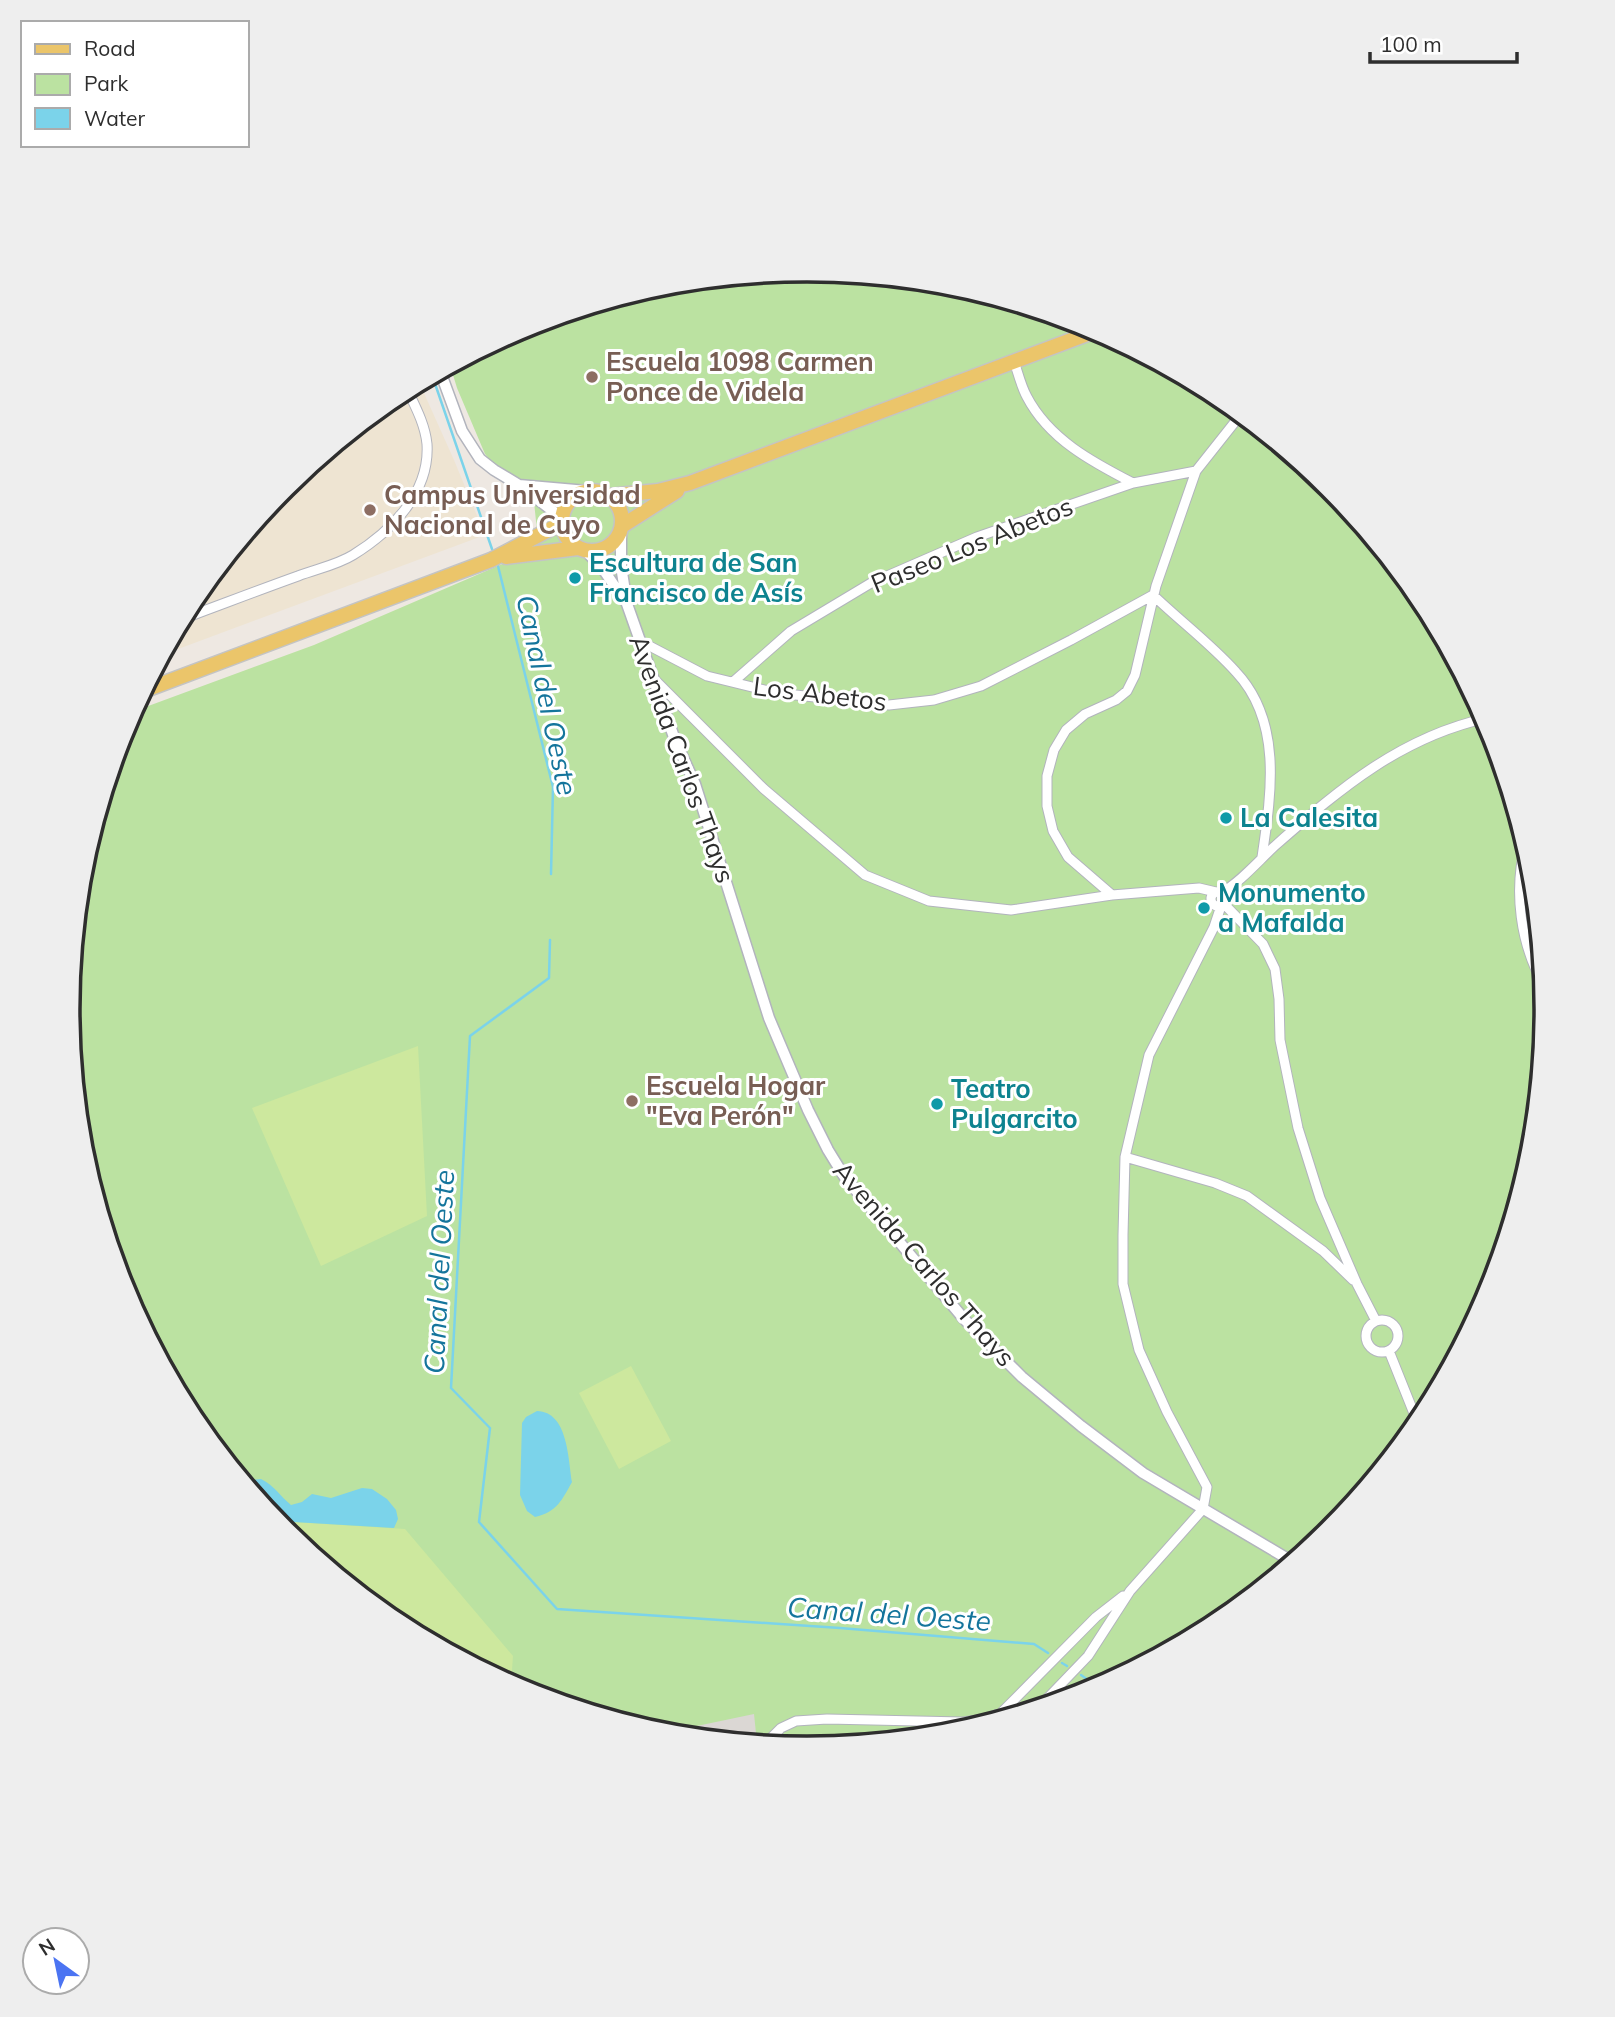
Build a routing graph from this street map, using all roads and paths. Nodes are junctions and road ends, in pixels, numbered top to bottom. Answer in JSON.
{"nodes":[{"id":1,"x":1083,"y":336,"type":"edge"},
{"id":2,"x":1014,"y":361,"type":"junction"},
{"id":3,"x":443,"y":380,"type":"edge"},
{"id":4,"x":412,"y":399,"type":"edge"},
{"id":5,"x":1235,"y":421,"type":"edge"},
{"id":6,"x":1196,"y":471,"type":"junction"},
{"id":7,"x":690,"y":483,"type":"junction"},
{"id":8,"x":1133,"y":483,"type":"junction"},
{"id":9,"x":519,"y":485,"type":"junction"},
{"id":10,"x":587,"y":491,"type":"junction"},
{"id":11,"x":609,"y":496,"type":"junction"},
{"id":12,"x":562,"y":521,"type":"junction"},
{"id":13,"x":622,"y":529,"type":"junction"},
{"id":14,"x":582,"y":549,"type":"junction"},
{"id":15,"x":491,"y":560,"type":"junction"},
{"id":16,"x":1153,"y":596,"type":"junction"},
{"id":17,"x":627,"y":604,"type":"junction"},
{"id":18,"x":198,"y":613,"type":"edge"},
{"id":19,"x":640,"y":642,"type":"junction"},
{"id":20,"x":654,"y":679,"type":"junction"},
{"id":21,"x":733,"y":682,"type":"junction"},
{"id":22,"x":155,"y":686,"type":"edge"},
{"id":23,"x":1475,"y":722,"type":"edge"},
{"id":24,"x":1262,"y":857,"type":"junction"},
{"id":25,"x":1522,"y":872,"type":"edge"},
{"id":26,"x":1112,"y":895,"type":"junction"},
{"id":27,"x":1219,"y":900,"type":"junction"},
{"id":28,"x":1532,"y":949,"type":"edge"},
{"id":29,"x":1125,"y":1157,"type":"junction"},
{"id":30,"x":1357,"y":1284,"type":"junction"},
{"id":31,"x":1376,"y":1321,"type":"junction"},
{"id":32,"x":1388,"y":1351,"type":"junction"},
{"id":33,"x":1413,"y":1410,"type":"edge"},
{"id":34,"x":1203,"y":1509,"type":"junction"},
{"id":35,"x":1285,"y":1557,"type":"edge"},
{"id":36,"x":1130,"y":1591,"type":"junction"},
{"id":37,"x":1054,"y":1692,"type":"edge"},
{"id":38,"x":1006,"y":1708,"type":"edge"},
{"id":39,"x":950,"y":1722,"type":"edge"},
{"id":40,"x":774,"y":1735,"type":"edge"}],
"edges":[{"from":1,"to":2,"type":"main road"},
{"from":2,"to":7,"type":"main road"},
{"from":2,"to":8,"type":"street"},
{"from":3,"to":9,"type":"street"},
{"from":4,"to":18,"type":"street"},
{"from":5,"to":6,"type":"street"},
{"from":6,"to":8,"type":"street","name":"Paseo Los Abetos"},
{"from":6,"to":16,"type":"street"},
{"from":7,"to":11,"type":"main road"},
{"from":7,"to":13,"type":"main road"},
{"from":8,"to":21,"type":"street","name":"Paseo Los Abetos"},
{"from":9,"to":10,"type":"street"},
{"from":9,"to":12,"type":"street"},
{"from":10,"to":11,"type":"main road"},
{"from":10,"to":12,"type":"main road"},
{"from":11,"to":13,"type":"main road"},
{"from":12,"to":14,"type":"main road"},
{"from":12,"to":15,"type":"main road"},
{"from":13,"to":14,"type":"main road"},
{"from":13,"to":17,"type":"street","name":"Avenida Carlos Thays"},
{"from":14,"to":15,"type":"main road"},
{"from":14,"to":17,"type":"street","name":"Avenida Carlos Thays"},
{"from":15,"to":22,"type":"main road"},
{"from":16,"to":21,"type":"street","name":"Los Abetos"},
{"from":16,"to":24,"type":"street"},
{"from":16,"to":26,"type":"street"},
{"from":17,"to":19,"type":"street","name":"Avenida Carlos Thays"},
{"from":19,"to":20,"type":"street","name":"Avenida Carlos Thays"},
{"from":19,"to":21,"type":"street","name":"Los Abetos"},
{"from":20,"to":26,"type":"street"},
{"from":20,"to":34,"type":"street","name":"Avenida Carlos Thays"},
{"from":23,"to":24,"type":"street"},
{"from":24,"to":27,"type":"street"},
{"from":25,"to":28,"type":"street"},
{"from":26,"to":27,"type":"street"},
{"from":27,"to":29,"type":"street"},
{"from":27,"to":30,"type":"street"},
{"from":29,"to":30,"type":"street"},
{"from":29,"to":34,"type":"street"},
{"from":30,"to":31,"type":"street"},
{"from":31,"to":32,"type":"street"},
{"from":31,"to":32,"type":"street"},
{"from":32,"to":33,"type":"street"},
{"from":34,"to":35,"type":"street","name":"Avenida Carlos Thays"},
{"from":34,"to":36,"type":"street"},
{"from":36,"to":37,"type":"street"},
{"from":36,"to":38,"type":"street"},
{"from":39,"to":40,"type":"street"}]}
